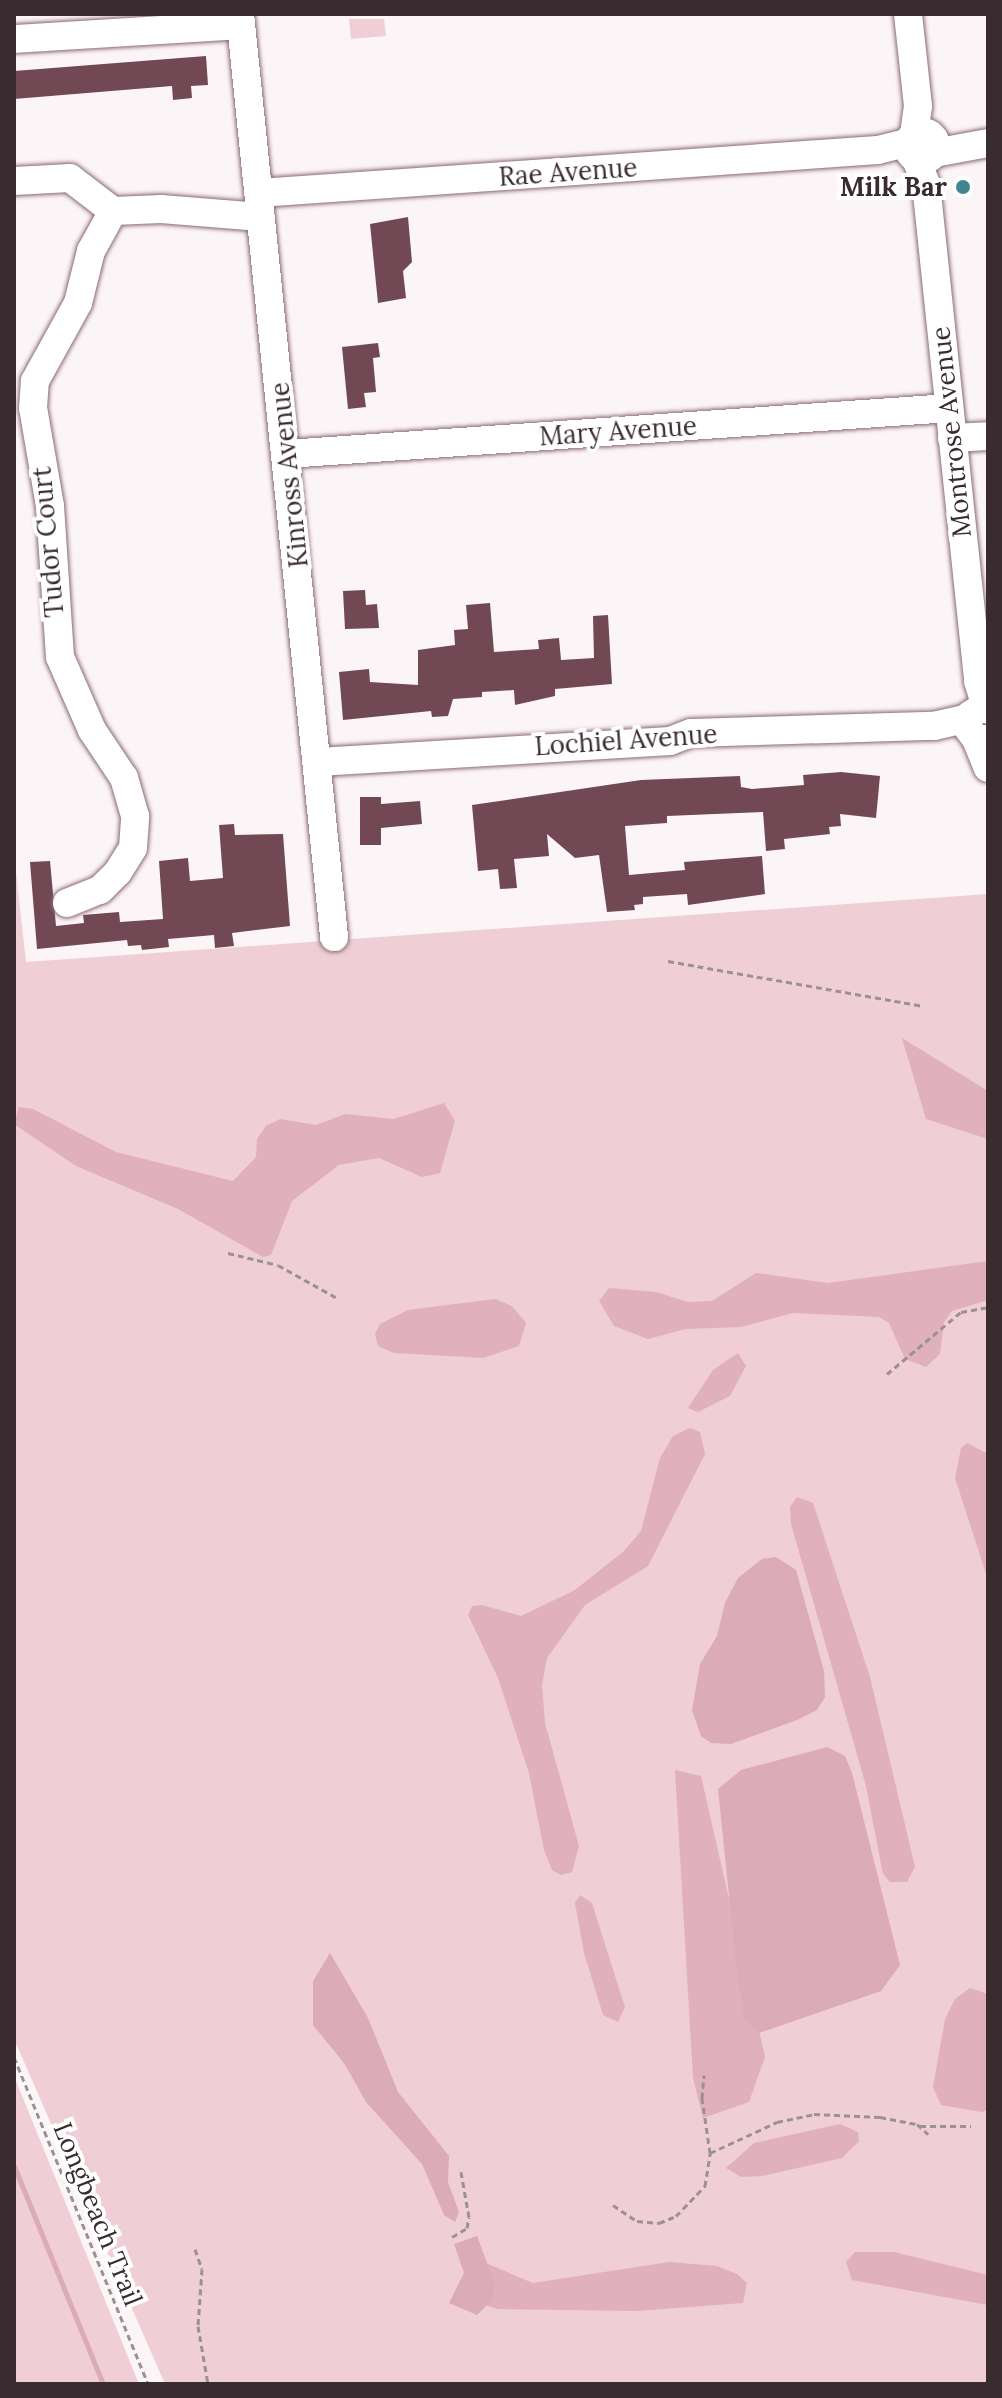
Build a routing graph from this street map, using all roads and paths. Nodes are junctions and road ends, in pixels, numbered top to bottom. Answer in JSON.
{"nodes":[{"id":1,"x":908,"y":14,"type":"edge"},
{"id":2,"x":241,"y":20,"type":"edge"},
{"id":3,"x":14,"y":39,"type":"edge"},
{"id":4,"x":988,"y":143,"type":"edge"},
{"id":5,"x":926,"y":150,"type":"junction"},
{"id":6,"x":14,"y":181,"type":"edge"},
{"id":7,"x":259,"y":203,"type":"junction"},
{"id":8,"x":113,"y":211,"type":"junction"},
{"id":9,"x":949,"y":408,"type":"junction"},
{"id":10,"x":988,"y":436,"type":"edge"},
{"id":11,"x":952,"y":438,"type":"junction"},
{"id":12,"x":287,"y":454,"type":"junction"},
{"id":13,"x":978,"y":723,"type":"edge"},
{"id":14,"x":318,"y":762,"type":"junction"},
{"id":15,"x":988,"y":768,"type":"edge"},
{"id":16,"x":67,"y":903,"type":"dead end"},
{"id":17,"x":334,"y":937,"type":"dead end"},
{"id":18,"x":668,"y":961,"type":"dead end"},
{"id":19,"x":922,"y":1006,"type":"dead end"},
{"id":20,"x":228,"y":1253,"type":"dead end"},
{"id":21,"x":337,"y":1298,"type":"dead end"},
{"id":22,"x":988,"y":1307,"type":"edge"},
{"id":23,"x":887,"y":1374,"type":"dead end"},
{"id":24,"x":14,"y":2057,"type":"edge"},
{"id":25,"x":704,"y":2075,"type":"dead end"},
{"id":26,"x":920,"y":2126,"type":"junction"},
{"id":27,"x":971,"y":2126,"type":"dead end"},
{"id":28,"x":928,"y":2134,"type":"dead end"},
{"id":29,"x":710,"y":2153,"type":"junction"},
{"id":30,"x":461,"y":2172,"type":"dead end"},
{"id":31,"x":613,"y":2205,"type":"dead end"},
{"id":32,"x":452,"y":2237,"type":"dead end"},
{"id":33,"x":195,"y":2249,"type":"dead end"},
{"id":34,"x":148,"y":2384,"type":"edge"},
{"id":35,"x":208,"y":2384,"type":"edge"}],
"edges":[{"from":1,"to":5,"type":"street","name":"Montrose Avenue"},
{"from":2,"to":3,"type":"street"},
{"from":2,"to":7,"type":"street","name":"Kinross Avenue"},
{"from":4,"to":5,"type":"street","name":"Rae Avenue"},
{"from":5,"to":7,"type":"street","name":"Rae Avenue"},
{"from":5,"to":9,"type":"street","name":"Montrose Avenue"},
{"from":6,"to":8,"type":"street"},
{"from":7,"to":8,"type":"street"},
{"from":7,"to":12,"type":"street","name":"Kinross Avenue"},
{"from":8,"to":16,"type":"street","name":"Tudor Court"},
{"from":9,"to":11,"type":"street","name":"Montrose Avenue"},
{"from":9,"to":12,"type":"street","name":"Mary Avenue"},
{"from":10,"to":11,"type":"street"},
{"from":11,"to":13,"type":"street","name":"Montrose Avenue"},
{"from":12,"to":14,"type":"street","name":"Kinross Avenue"},
{"from":13,"to":14,"type":"street","name":"Lochiel Avenue"},
{"from":13,"to":15,"type":"street","name":"Montrose Avenue"},
{"from":14,"to":17,"type":"street","name":"Kinross Avenue"},
{"from":18,"to":19,"type":"path"},
{"from":20,"to":21,"type":"path"},
{"from":22,"to":23,"type":"path"},
{"from":24,"to":34,"type":"path","name":"Longbeach Trail"},
{"from":25,"to":29,"type":"path"},
{"from":26,"to":27,"type":"path"},
{"from":26,"to":28,"type":"path"},
{"from":26,"to":29,"type":"path"},
{"from":29,"to":31,"type":"path"},
{"from":30,"to":32,"type":"path"},
{"from":33,"to":35,"type":"path"}]}
